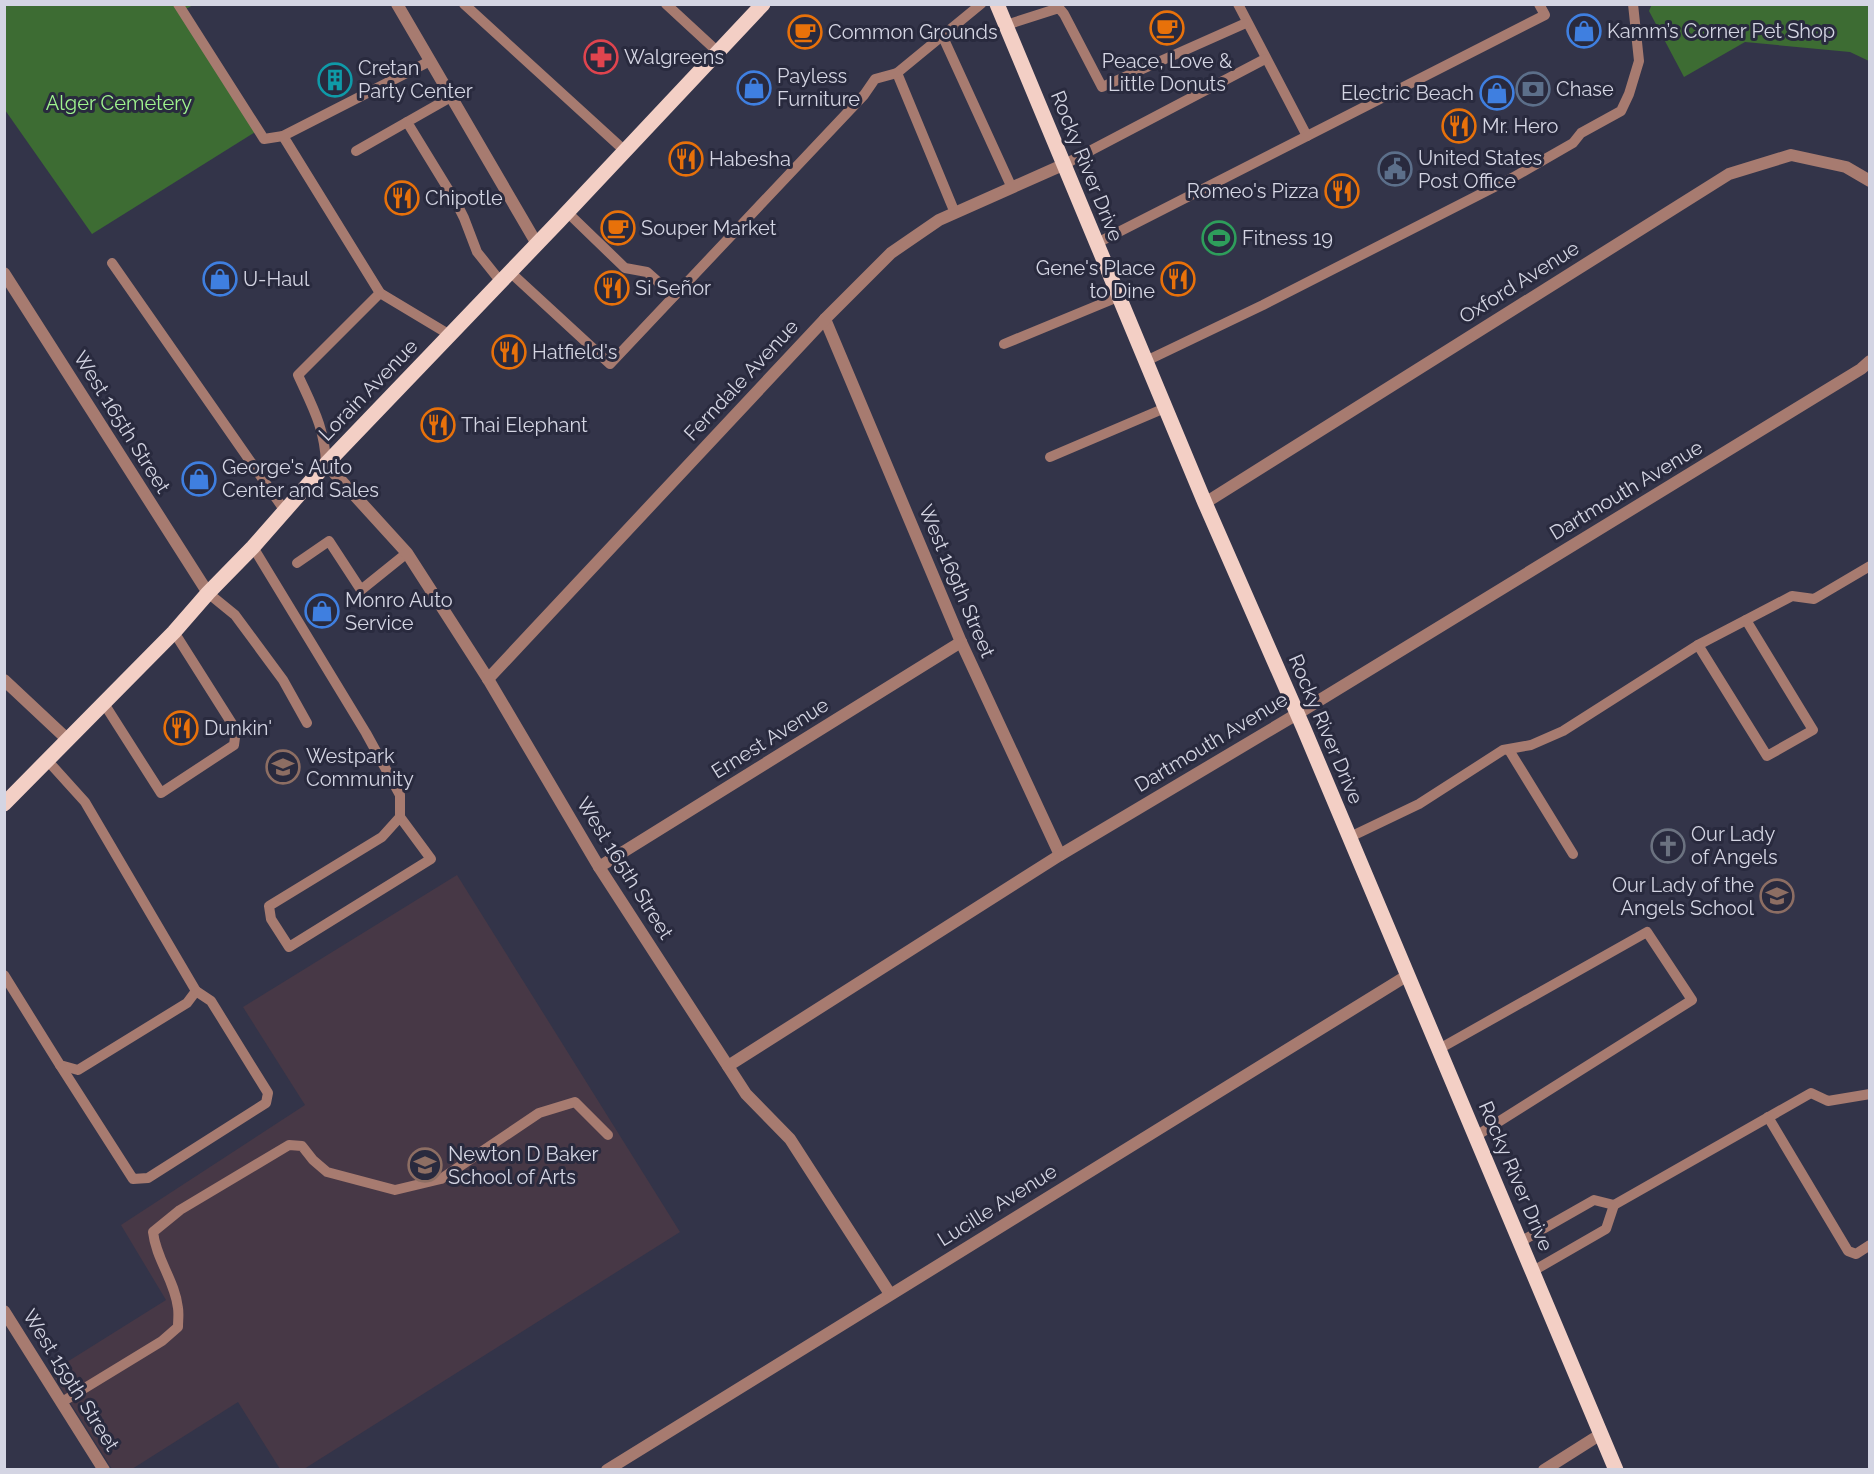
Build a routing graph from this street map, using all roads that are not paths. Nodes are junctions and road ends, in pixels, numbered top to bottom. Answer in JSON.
{"nodes":[{"id":1,"x":178,"y":4,"type":"edge"},
{"id":2,"x":666,"y":4,"type":"edge"},
{"id":3,"x":763,"y":4,"type":"edge"},
{"id":4,"x":981,"y":4,"type":"edge"},
{"id":5,"x":997,"y":4,"type":"edge"},
{"id":6,"x":1238,"y":4,"type":"edge"},
{"id":7,"x":1539,"y":4,"type":"edge"},
{"id":8,"x":1633,"y":4,"type":"edge"},
{"id":9,"x":400,"y":6,"type":"edge"},
{"id":10,"x":468,"y":6,"type":"edge"},
{"id":11,"x":1062,"y":6,"type":"edge"},
{"id":12,"x":1246,"y":23,"type":"junction"},
{"id":13,"x":1006,"y":25,"type":"junction"},
{"id":14,"x":942,"y":35,"type":"junction"},
{"id":15,"x":718,"y":52,"type":"junction"},
{"id":16,"x":1265,"y":58,"type":"junction"},
{"id":17,"x":430,"y":61,"type":"junction"},
{"id":18,"x":897,"y":73,"type":"junction"},
{"id":19,"x":451,"y":98,"type":"junction"},
{"id":20,"x":407,"y":122,"type":"junction"},
{"id":21,"x":283,"y":136,"type":"junction"},
{"id":22,"x":1307,"y":136,"type":"junction"},
{"id":23,"x":356,"y":151,"type":"dead end"},
{"id":24,"x":625,"y":151,"type":"junction"},
{"id":25,"x":1065,"y":164,"type":"junction"},
{"id":26,"x":1869,"y":181,"type":"edge"},
{"id":27,"x":1012,"y":188,"type":"junction"},
{"id":28,"x":567,"y":212,"type":"junction"},
{"id":29,"x":955,"y":213,"type":"junction"},
{"id":30,"x":1097,"y":243,"type":"junction"},
{"id":31,"x":537,"y":244,"type":"junction"},
{"id":32,"x":112,"y":263,"type":"dead end"},
{"id":33,"x":4,"y":273,"type":"edge"},
{"id":34,"x":506,"y":277,"type":"junction"},
{"id":35,"x":380,"y":293,"type":"junction"},
{"id":36,"x":674,"y":296,"type":"junction"},
{"id":37,"x":1118,"y":297,"type":"junction"},
{"id":38,"x":825,"y":319,"type":"junction"},
{"id":39,"x":450,"y":335,"type":"junction"},
{"id":40,"x":1004,"y":344,"type":"dead end"},
{"id":41,"x":1146,"y":361,"type":"junction"},
{"id":42,"x":1869,"y":361,"type":"edge"},
{"id":43,"x":1165,"y":408,"type":"junction"},
{"id":44,"x":1050,"y":457,"type":"dead end"},
{"id":45,"x":326,"y":464,"type":"junction"},
{"id":46,"x":1205,"y":503,"type":"junction"},
{"id":47,"x":285,"y":511,"type":"junction"},
{"id":48,"x":253,"y":547,"type":"junction"},
{"id":49,"x":407,"y":553,"type":"junction"},
{"id":50,"x":297,"y":563,"type":"dead end"},
{"id":51,"x":1869,"y":566,"type":"edge"},
{"id":52,"x":207,"y":593,"type":"junction"},
{"id":53,"x":1746,"y":620,"type":"junction"},
{"id":54,"x":174,"y":632,"type":"junction"},
{"id":55,"x":961,"y":642,"type":"junction"},
{"id":56,"x":1698,"y":645,"type":"junction"},
{"id":57,"x":488,"y":679,"type":"junction"},
{"id":58,"x":4,"y":680,"type":"edge"},
{"id":59,"x":103,"y":702,"type":"junction"},
{"id":60,"x":1297,"y":714,"type":"junction"},
{"id":61,"x":307,"y":723,"type":"dead end"},
{"id":62,"x":67,"y":739,"type":"junction"},
{"id":63,"x":1509,"y":750,"type":"junction"},
{"id":64,"x":46,"y":760,"type":"junction"},
{"id":65,"x":4,"y":804,"type":"edge"},
{"id":66,"x":400,"y":817,"type":"junction"},
{"id":67,"x":1350,"y":837,"type":"junction"},
{"id":68,"x":1573,"y":854,"type":"dead end"},
{"id":69,"x":1060,"y":855,"type":"junction"},
{"id":70,"x":599,"y":867,"type":"junction"},
{"id":71,"x":4,"y":975,"type":"edge"},
{"id":72,"x":1408,"y":975,"type":"junction"},
{"id":73,"x":196,"y":991,"type":"junction"},
{"id":74,"x":1439,"y":1049,"type":"junction"},
{"id":75,"x":60,"y":1065,"type":"junction"},
{"id":76,"x":728,"y":1066,"type":"junction"},
{"id":77,"x":1869,"y":1094,"type":"edge"},
{"id":78,"x":1768,"y":1117,"type":"junction"},
{"id":79,"x":608,"y":1135,"type":"dead end"},
{"id":80,"x":1476,"y":1136,"type":"junction"},
{"id":81,"x":1614,"y":1205,"type":"junction"},
{"id":82,"x":1520,"y":1242,"type":"junction"},
{"id":83,"x":1869,"y":1245,"type":"edge"},
{"id":84,"x":1533,"y":1271,"type":"junction"},
{"id":85,"x":890,"y":1294,"type":"junction"},
{"id":86,"x":4,"y":1311,"type":"edge"},
{"id":87,"x":62,"y":1402,"type":"junction"},
{"id":88,"x":1601,"y":1434,"type":"junction"},
{"id":89,"x":104,"y":1470,"type":"edge"},
{"id":90,"x":607,"y":1470,"type":"edge"},
{"id":91,"x":1544,"y":1470,"type":"edge"},
{"id":92,"x":1617,"y":1470,"type":"edge"}],
"edges":[{"from":1,"to":21,"type":"lane"},
{"from":2,"to":15,"type":"lane"},
{"from":3,"to":15,"type":"main road","name":"Lorain Avenue"},
{"from":4,"to":14,"type":"lane"},
{"from":5,"to":13,"type":"main road","name":"Rocky River Drive"},
{"from":6,"to":12,"type":"lane"},
{"from":7,"to":22,"type":"lane"},
{"from":8,"to":41,"type":"lane"},
{"from":9,"to":17,"type":"street"},
{"from":10,"to":24,"type":"lane"},
{"from":11,"to":12,"type":"lane"},
{"from":11,"to":13,"type":"lane"},
{"from":12,"to":16,"type":"lane"},
{"from":13,"to":25,"type":"main road","name":"Rocky River Drive"},
{"from":14,"to":18,"type":"lane"},
{"from":14,"to":27,"type":"lane"},
{"from":15,"to":24,"type":"main road","name":"Lorain Avenue"},
{"from":16,"to":22,"type":"lane"},
{"from":16,"to":25,"type":"lane"},
{"from":17,"to":19,"type":"street"},
{"from":17,"to":21,"type":"lane"},
{"from":18,"to":29,"type":"lane"},
{"from":18,"to":36,"type":"lane"},
{"from":19,"to":20,"type":"lane"},
{"from":19,"to":31,"type":"street"},
{"from":20,"to":23,"type":"lane"},
{"from":20,"to":34,"type":"lane"},
{"from":21,"to":35,"type":"lane"},
{"from":22,"to":30,"type":"lane"},
{"from":24,"to":28,"type":"main road","name":"Lorain Avenue"},
{"from":25,"to":27,"type":"street","name":"Ferndale Avenue"},
{"from":25,"to":30,"type":"main road","name":"Rocky River Drive"},
{"from":26,"to":46,"type":"street","name":"Oxford Avenue"},
{"from":27,"to":29,"type":"street","name":"Ferndale Avenue"},
{"from":28,"to":31,"type":"main road","name":"Lorain Avenue"},
{"from":28,"to":36,"type":"lane"},
{"from":29,"to":38,"type":"street","name":"Ferndale Avenue"},
{"from":30,"to":37,"type":"main road","name":"Rocky River Drive"},
{"from":31,"to":34,"type":"main road","name":"Lorain Avenue"},
{"from":32,"to":47,"type":"lane"},
{"from":33,"to":52,"type":"street","name":"West 165th Street"},
{"from":34,"to":36,"type":"lane"},
{"from":34,"to":39,"type":"main road","name":"Lorain Avenue"},
{"from":35,"to":39,"type":"lane"},
{"from":35,"to":45,"type":"lane"},
{"from":37,"to":40,"type":"lane"},
{"from":37,"to":41,"type":"main road","name":"Rocky River Drive"},
{"from":38,"to":55,"type":"street","name":"West 169th Street"},
{"from":38,"to":57,"type":"street","name":"Ferndale Avenue"},
{"from":39,"to":45,"type":"main road","name":"Lorain Avenue"},
{"from":41,"to":43,"type":"main road","name":"Rocky River Drive"},
{"from":42,"to":60,"type":"street","name":"Dartmouth Avenue"},
{"from":43,"to":44,"type":"lane"},
{"from":43,"to":46,"type":"main road","name":"Rocky River Drive"},
{"from":45,"to":47,"type":"main road","name":"Lorain Avenue"},
{"from":45,"to":49,"type":"street","name":"West 165th Street"},
{"from":46,"to":60,"type":"main road","name":"Rocky River Drive"},
{"from":47,"to":48,"type":"main road","name":"Lorain Avenue"},
{"from":48,"to":52,"type":"main road","name":"Lorain Avenue"},
{"from":48,"to":66,"type":"lane"},
{"from":49,"to":50,"type":"lane"},
{"from":49,"to":57,"type":"street","name":"West 165th Street"},
{"from":51,"to":53,"type":"lane"},
{"from":52,"to":54,"type":"main road","name":"Lorain Avenue"},
{"from":52,"to":61,"type":"lane"},
{"from":53,"to":56,"type":"lane"},
{"from":53,"to":56,"type":"lane"},
{"from":54,"to":59,"type":"main road","name":"Lorain Avenue"},
{"from":54,"to":59,"type":"lane"},
{"from":55,"to":69,"type":"street","name":"West 169th Street"},
{"from":55,"to":70,"type":"street","name":"Ernest Avenue"},
{"from":56,"to":63,"type":"lane"},
{"from":57,"to":70,"type":"street","name":"West 165th Street"},
{"from":58,"to":62,"type":"street"},
{"from":59,"to":62,"type":"main road","name":"Lorain Avenue"},
{"from":60,"to":67,"type":"main road","name":"Rocky River Drive"},
{"from":60,"to":69,"type":"street","name":"Dartmouth Avenue"},
{"from":62,"to":64,"type":"main road","name":"Lorain Avenue"},
{"from":63,"to":67,"type":"lane"},
{"from":63,"to":68,"type":"lane"},
{"from":64,"to":65,"type":"main road","name":"Lorain Avenue"},
{"from":64,"to":73,"type":"lane"},
{"from":66,"to":66,"type":"lane"},
{"from":67,"to":72,"type":"main road","name":"Rocky River Drive"},
{"from":69,"to":76,"type":"street","name":"Dartmouth Avenue"},
{"from":70,"to":76,"type":"street","name":"West 165th Street"},
{"from":71,"to":75,"type":"lane"},
{"from":72,"to":74,"type":"main road","name":"Rocky River Drive"},
{"from":72,"to":85,"type":"street","name":"Lucille Avenue"},
{"from":73,"to":75,"type":"lane"},
{"from":73,"to":75,"type":"lane"},
{"from":74,"to":80,"type":"main road","name":"Rocky River Drive"},
{"from":74,"to":80,"type":"lane"},
{"from":76,"to":85,"type":"street","name":"West 165th Street"},
{"from":77,"to":78,"type":"lane"},
{"from":78,"to":81,"type":"lane"},
{"from":78,"to":83,"type":"lane"},
{"from":79,"to":87,"type":"lane"},
{"from":80,"to":82,"type":"main road","name":"Rocky River Drive"},
{"from":81,"to":82,"type":"lane"},
{"from":81,"to":84,"type":"lane"},
{"from":82,"to":84,"type":"main road","name":"Rocky River Drive"},
{"from":84,"to":88,"type":"main road","name":"Rocky River Drive"},
{"from":85,"to":90,"type":"street","name":"Lucille Avenue"},
{"from":86,"to":87,"type":"street","name":"West 159th Street"},
{"from":87,"to":89,"type":"street","name":"West 159th Street"},
{"from":88,"to":91,"type":"street"},
{"from":88,"to":92,"type":"main road","name":"Rocky River Drive"}]}
